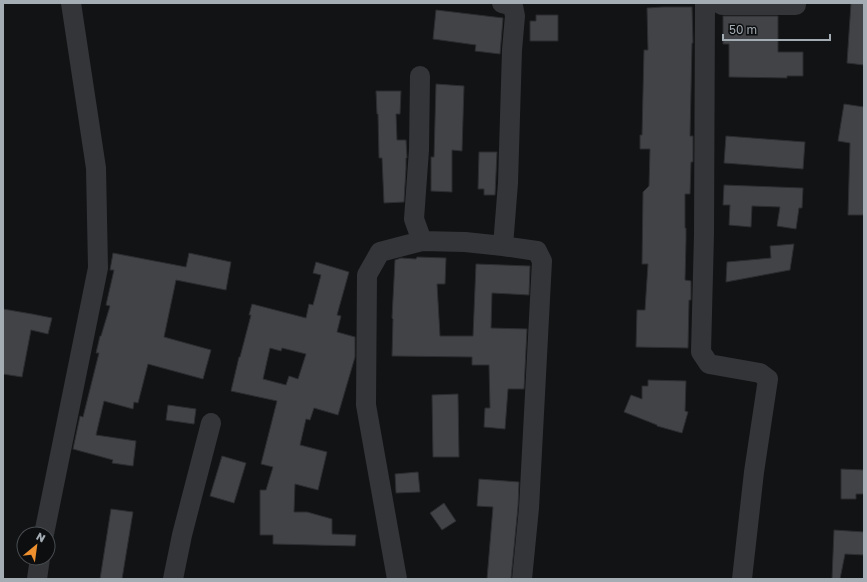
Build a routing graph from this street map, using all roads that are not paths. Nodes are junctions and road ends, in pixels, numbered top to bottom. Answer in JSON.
{"nodes":[{"id":1,"x":72,"y":3,"type":"edge"},
{"id":2,"x":502,"y":3,"type":"edge"},
{"id":3,"x":705,"y":3,"type":"edge"},
{"id":4,"x":719,"y":3,"type":"edge"},
{"id":5,"x":796,"y":6,"type":"dead end"},
{"id":6,"x":420,"y":76,"type":"dead end"},
{"id":7,"x":422,"y":241,"type":"junction"},
{"id":8,"x":503,"y":246,"type":"junction"},
{"id":9,"x":211,"y":423,"type":"dead end"},
{"id":10,"x":46,"y":526,"type":"edge"},
{"id":11,"x":39,"y":566,"type":"edge"},
{"id":12,"x":37,"y":579,"type":"edge"},
{"id":13,"x":173,"y":579,"type":"edge"},
{"id":14,"x":397,"y":579,"type":"edge"},
{"id":15,"x":522,"y":579,"type":"edge"},
{"id":16,"x":742,"y":579,"type":"edge"}],
"edges":[{"from":1,"to":10,"type":"street"},
{"from":2,"to":8,"type":"street"},
{"from":3,"to":16,"type":"street"},
{"from":4,"to":5,"type":"street"},
{"from":6,"to":7,"type":"street"},
{"from":7,"to":8,"type":"street"},
{"from":7,"to":14,"type":"street"},
{"from":8,"to":15,"type":"street"},
{"from":9,"to":13,"type":"street"},
{"from":11,"to":12,"type":"street"}]}
